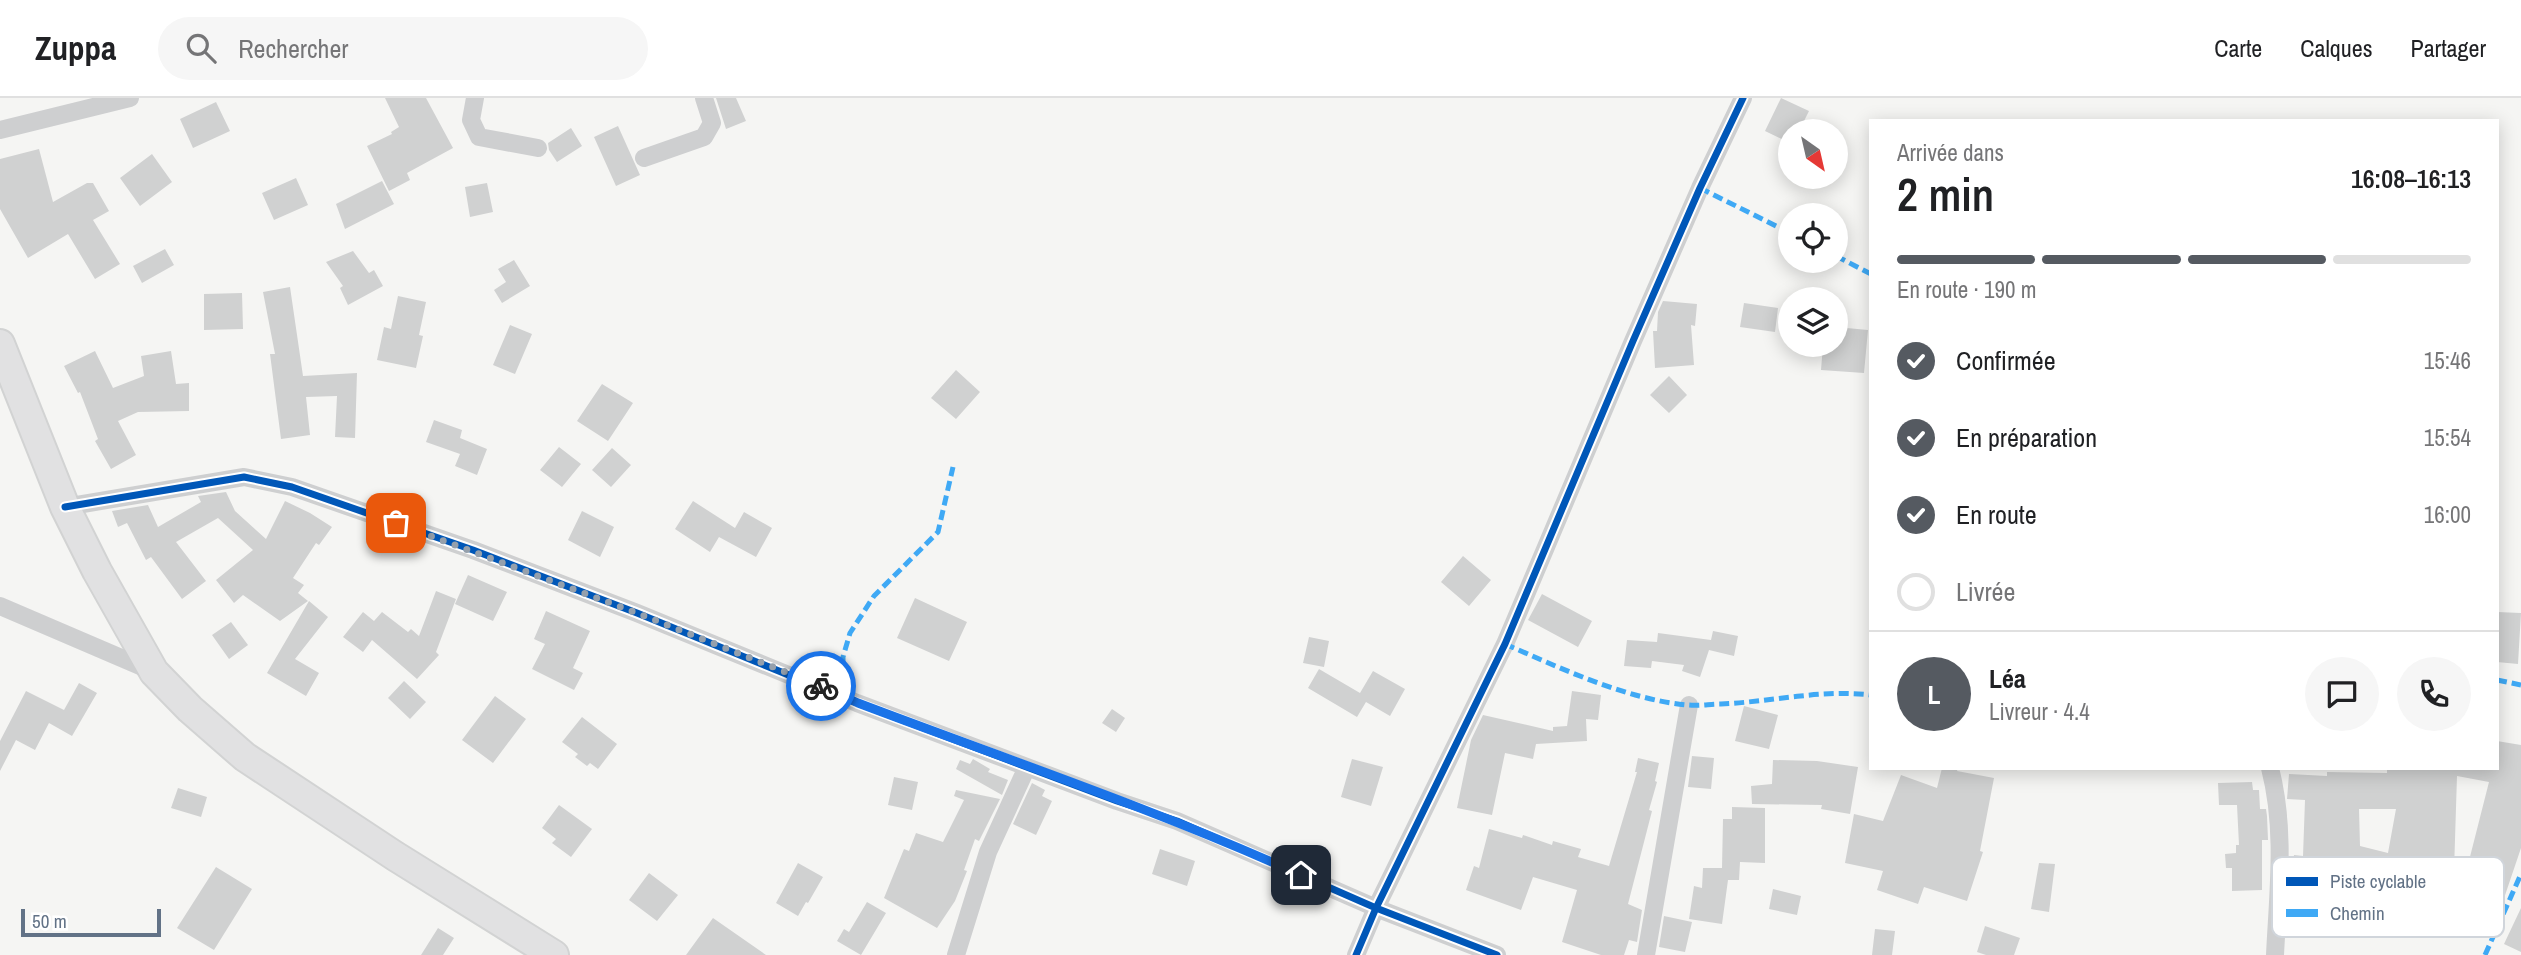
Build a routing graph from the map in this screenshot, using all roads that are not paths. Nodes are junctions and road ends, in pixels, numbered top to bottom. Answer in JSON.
{"nodes":[{"id":1,"x":131,"y":98,"type":"edge"},
{"id":2,"x":475,"y":98,"type":"edge"},
{"id":3,"x":704,"y":98,"type":"edge"},
{"id":4,"x":1743,"y":98,"type":"edge"},
{"id":5,"x":0,"y":130,"type":"edge"},
{"id":6,"x":538,"y":148,"type":"dead end"},
{"id":7,"x":644,"y":158,"type":"dead end"},
{"id":8,"x":0,"y":344,"type":"edge"},
{"id":9,"x":65,"y":507,"type":"junction"},
{"id":10,"x":0,"y":606,"type":"edge"},
{"id":11,"x":154,"y":672,"type":"junction"},
{"id":12,"x":1689,"y":705,"type":"dead end"},
{"id":13,"x":1027,"y":767,"type":"junction"},
{"id":14,"x":2270,"y":770,"type":"edge"},
{"id":15,"x":2281,"y":857,"type":"edge"},
{"id":16,"x":1376,"y":908,"type":"junction"},
{"id":17,"x":2276,"y":937,"type":"edge"},
{"id":18,"x":554,"y":955,"type":"edge"},
{"id":19,"x":956,"y":955,"type":"edge"},
{"id":20,"x":1356,"y":955,"type":"edge"},
{"id":21,"x":1497,"y":955,"type":"edge"},
{"id":22,"x":1646,"y":955,"type":"edge"},
{"id":23,"x":2275,"y":955,"type":"edge"}],
"edges":[{"from":1,"to":5,"type":"street"},
{"from":2,"to":6,"type":"street"},
{"from":3,"to":7,"type":"street"},
{"from":4,"to":16,"type":"street"},
{"from":8,"to":9,"type":"highway"},
{"from":9,"to":11,"type":"highway"},
{"from":9,"to":13,"type":"street"},
{"from":10,"to":11,"type":"street"},
{"from":11,"to":18,"type":"highway"},
{"from":12,"to":22,"type":"street"},
{"from":13,"to":16,"type":"street"},
{"from":13,"to":19,"type":"street"},
{"from":14,"to":15,"type":"street"},
{"from":16,"to":20,"type":"street"},
{"from":16,"to":21,"type":"street"},
{"from":17,"to":23,"type":"street"}]}
